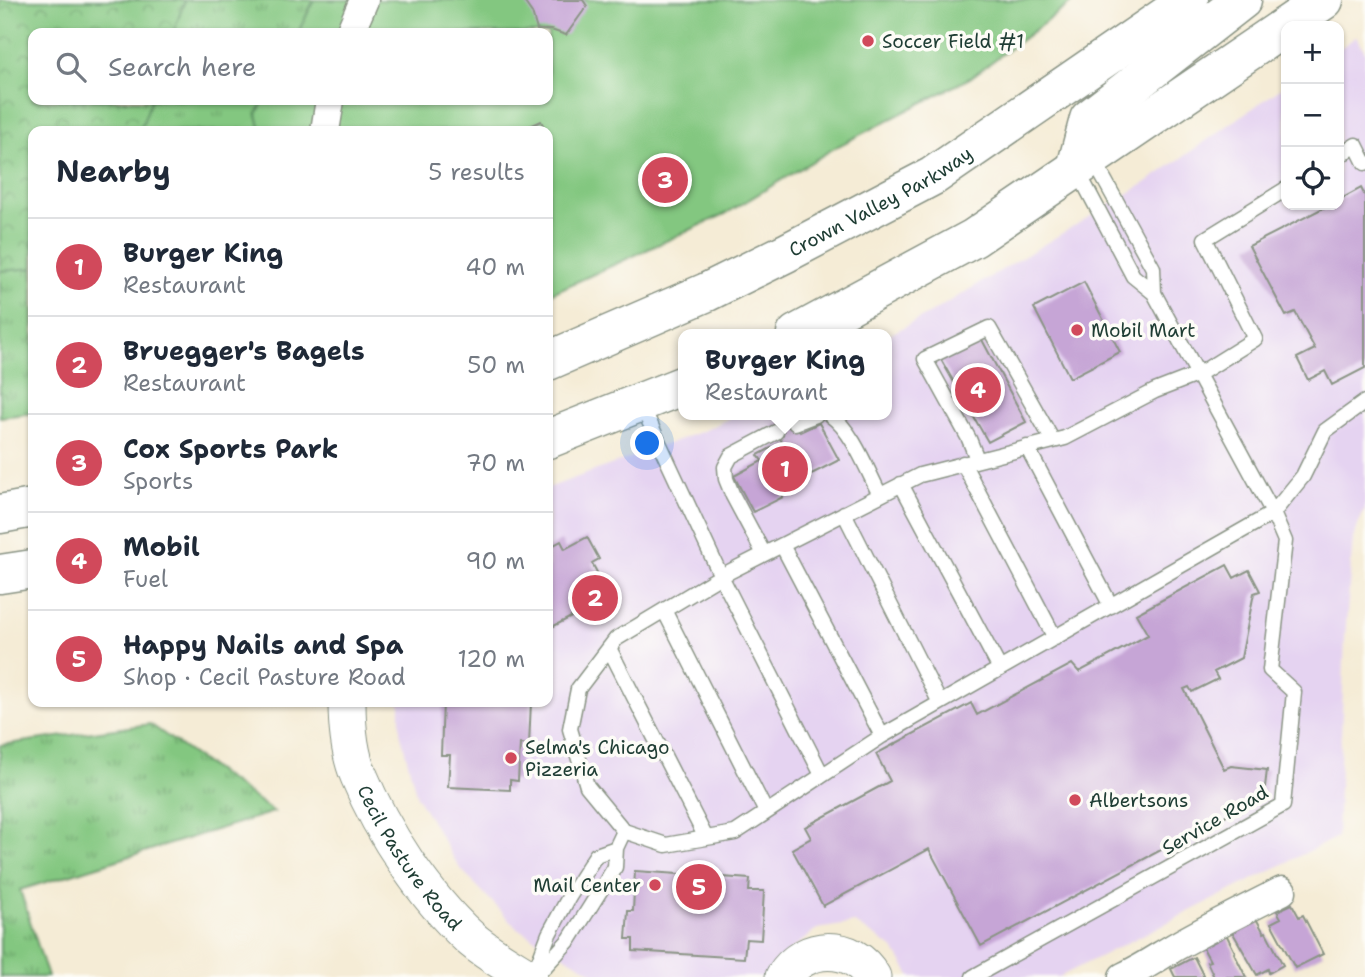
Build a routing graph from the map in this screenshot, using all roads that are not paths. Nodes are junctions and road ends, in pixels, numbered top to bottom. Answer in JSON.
{"nodes":[{"id":1,"x":364,"y":0,"type":"edge"},
{"id":2,"x":1189,"y":0,"type":"edge"},
{"id":3,"x":1242,"y":0,"type":"edge"},
{"id":4,"x":1324,"y":0,"type":"edge"},
{"id":5,"x":352,"y":28,"type":"edge"},
{"id":6,"x":329,"y":105,"type":"edge"},
{"id":7,"x":326,"y":126,"type":"edge"},
{"id":8,"x":1344,"y":153,"type":"edge"},
{"id":9,"x":1084,"y":163,"type":"junction"},
{"id":10,"x":1365,"y":163,"type":"edge"},
{"id":11,"x":1281,"y":192,"type":"edge"},
{"id":12,"x":1154,"y":293,"type":"junction"},
{"id":13,"x":805,"y":329,"type":"edge"},
{"id":14,"x":553,"y":359,"type":"edge"},
{"id":15,"x":1199,"y":374,"type":"junction"},
{"id":16,"x":678,"y":388,"type":"edge"},
{"id":17,"x":1365,"y":402,"type":"edge"},
{"id":18,"x":640,"y":403,"type":"junction"},
{"id":19,"x":803,"y":420,"type":"edge"},
{"id":20,"x":838,"y":420,"type":"edge"},
{"id":21,"x":795,"y":423,"type":"dead end"},
{"id":22,"x":776,"y":432,"type":"dead end"},
{"id":23,"x":553,"y":437,"type":"edge"},
{"id":24,"x":1053,"y":441,"type":"junction"},
{"id":25,"x":1027,"y":447,"type":"junction"},
{"id":26,"x":970,"y":461,"type":"junction"},
{"id":27,"x":901,"y":484,"type":"junction"},
{"id":28,"x":880,"y":495,"type":"junction"},
{"id":29,"x":28,"y":509,"type":"edge"},
{"id":30,"x":844,"y":513,"type":"junction"},
{"id":31,"x":1273,"y":513,"type":"junction"},
{"id":32,"x":0,"y":514,"type":"edge"},
{"id":33,"x":782,"y":545,"type":"junction"},
{"id":34,"x":764,"y":554,"type":"junction"},
{"id":35,"x":28,"y":570,"type":"edge"},
{"id":36,"x":0,"y":575,"type":"edge"},
{"id":37,"x":721,"y":576,"type":"junction"},
{"id":38,"x":1111,"y":606,"type":"junction"},
{"id":39,"x":664,"y":610,"type":"junction"},
{"id":40,"x":1055,"y":638,"type":"junction"},
{"id":41,"x":609,"y":648,"type":"junction"},
{"id":42,"x":1000,"y":669,"type":"junction"},
{"id":43,"x":940,"y":703,"type":"junction"},
{"id":44,"x":347,"y":707,"type":"edge"},
{"id":45,"x":882,"y":736,"type":"junction"},
{"id":46,"x":822,"y":775,"type":"junction"},
{"id":47,"x":766,"y":812,"type":"junction"},
{"id":48,"x":624,"y":831,"type":"junction"},
{"id":49,"x":706,"y":838,"type":"junction"},
{"id":50,"x":616,"y":848,"type":"junction"},
{"id":51,"x":1282,"y":891,"type":"dead end"},
{"id":52,"x":1136,"y":974,"type":"edge"},
{"id":53,"x":532,"y":977,"type":"edge"},
{"id":54,"x":784,"y":977,"type":"edge"},
{"id":55,"x":872,"y":977,"type":"edge"},
{"id":56,"x":973,"y":977,"type":"edge"}],
"edges":[{"from":1,"to":5,"type":"street"},
{"from":2,"to":14,"type":"main road","name":"Crown Valley Parkway"},
{"from":3,"to":9,"type":"main road"},
{"from":4,"to":9,"type":"main road"},
{"from":6,"to":7,"type":"street"},
{"from":8,"to":10,"type":"lane"},
{"from":9,"to":12,"type":"lane"},
{"from":9,"to":12,"type":"lane"},
{"from":9,"to":13,"type":"main road"},
{"from":11,"to":15,"type":"lane"},
{"from":12,"to":15,"type":"lane"},
{"from":15,"to":24,"type":"lane"},
{"from":15,"to":31,"type":"lane"},
{"from":16,"to":18,"type":"main road"},
{"from":17,"to":31,"type":"lane"},
{"from":18,"to":23,"type":"main road"},
{"from":18,"to":37,"type":"lane"},
{"from":19,"to":21,"type":"lane"},
{"from":20,"to":28,"type":"lane"},
{"from":22,"to":34,"type":"lane"},
{"from":24,"to":25,"type":"lane"},
{"from":24,"to":26,"type":"lane"},
{"from":25,"to":26,"type":"lane"},
{"from":25,"to":38,"type":"lane"},
{"from":26,"to":27,"type":"lane"},
{"from":26,"to":40,"type":"lane"},
{"from":27,"to":28,"type":"lane"},
{"from":27,"to":42,"type":"lane"},
{"from":28,"to":30,"type":"lane"},
{"from":29,"to":32,"type":"main road"},
{"from":30,"to":33,"type":"lane"},
{"from":30,"to":43,"type":"lane"},
{"from":31,"to":38,"type":"lane"},
{"from":31,"to":56,"type":"lane","name":"Service Road"},
{"from":33,"to":34,"type":"lane"},
{"from":33,"to":45,"type":"lane"},
{"from":34,"to":37,"type":"lane"},
{"from":35,"to":36,"type":"main road"},
{"from":37,"to":39,"type":"lane"},
{"from":37,"to":46,"type":"lane"},
{"from":38,"to":40,"type":"lane"},
{"from":39,"to":41,"type":"lane"},
{"from":39,"to":47,"type":"lane"},
{"from":40,"to":42,"type":"lane"},
{"from":41,"to":48,"type":"lane"},
{"from":41,"to":49,"type":"lane"},
{"from":42,"to":43,"type":"lane"},
{"from":43,"to":45,"type":"lane"},
{"from":44,"to":53,"type":"street","name":"Cecil Pasture Road"},
{"from":45,"to":46,"type":"lane"},
{"from":46,"to":47,"type":"lane"},
{"from":47,"to":49,"type":"lane"},
{"from":48,"to":49,"type":"lane"},
{"from":48,"to":50,"type":"lane"},
{"from":50,"to":53,"type":"lane"},
{"from":50,"to":53,"type":"lane"},
{"from":51,"to":52,"type":"street"},
{"from":54,"to":55,"type":"street"}]}
